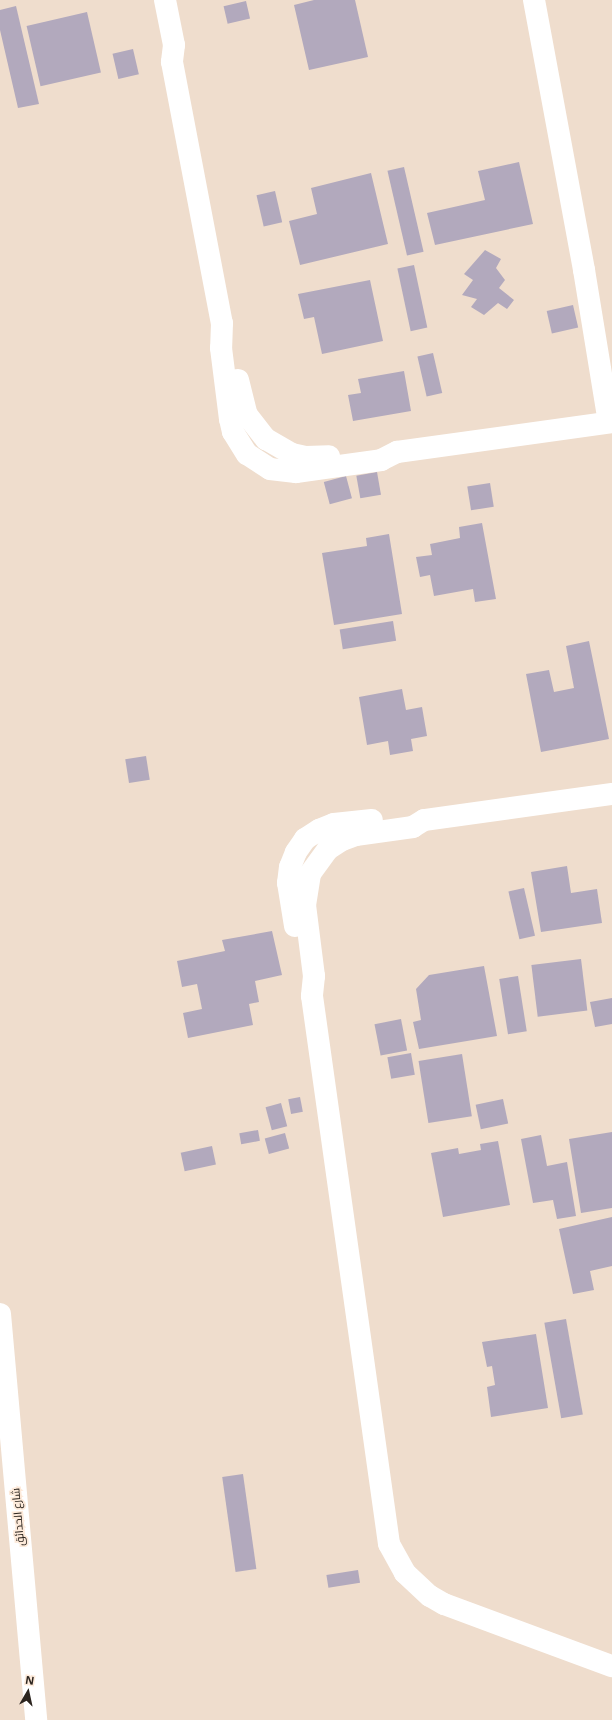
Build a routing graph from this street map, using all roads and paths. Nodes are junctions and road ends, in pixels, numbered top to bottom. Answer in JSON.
{"nodes":[{"id":1,"x":151,"y":0,"type":"edge"},
{"id":2,"x":165,"y":0,"type":"edge"},
{"id":3,"x":534,"y":0,"type":"edge"},
{"id":4,"x":172,"y":62,"type":"junction"},
{"id":5,"x":610,"y":422,"type":"edge"},
{"id":6,"x":612,"y":794,"type":"edge"},
{"id":7,"x":0,"y":1314,"type":"edge"},
{"id":8,"x":612,"y":1666,"type":"edge"},
{"id":9,"x":36,"y":1720,"type":"edge"}],
"edges":[{"from":1,"to":4,"type":"street"},
{"from":2,"to":4,"type":"street"},
{"from":3,"to":5,"type":"street"},
{"from":4,"to":5,"type":"street"},
{"from":6,"to":8,"type":"street"},
{"from":7,"to":9,"type":"street","name":"شارع الحدائق"}]}
